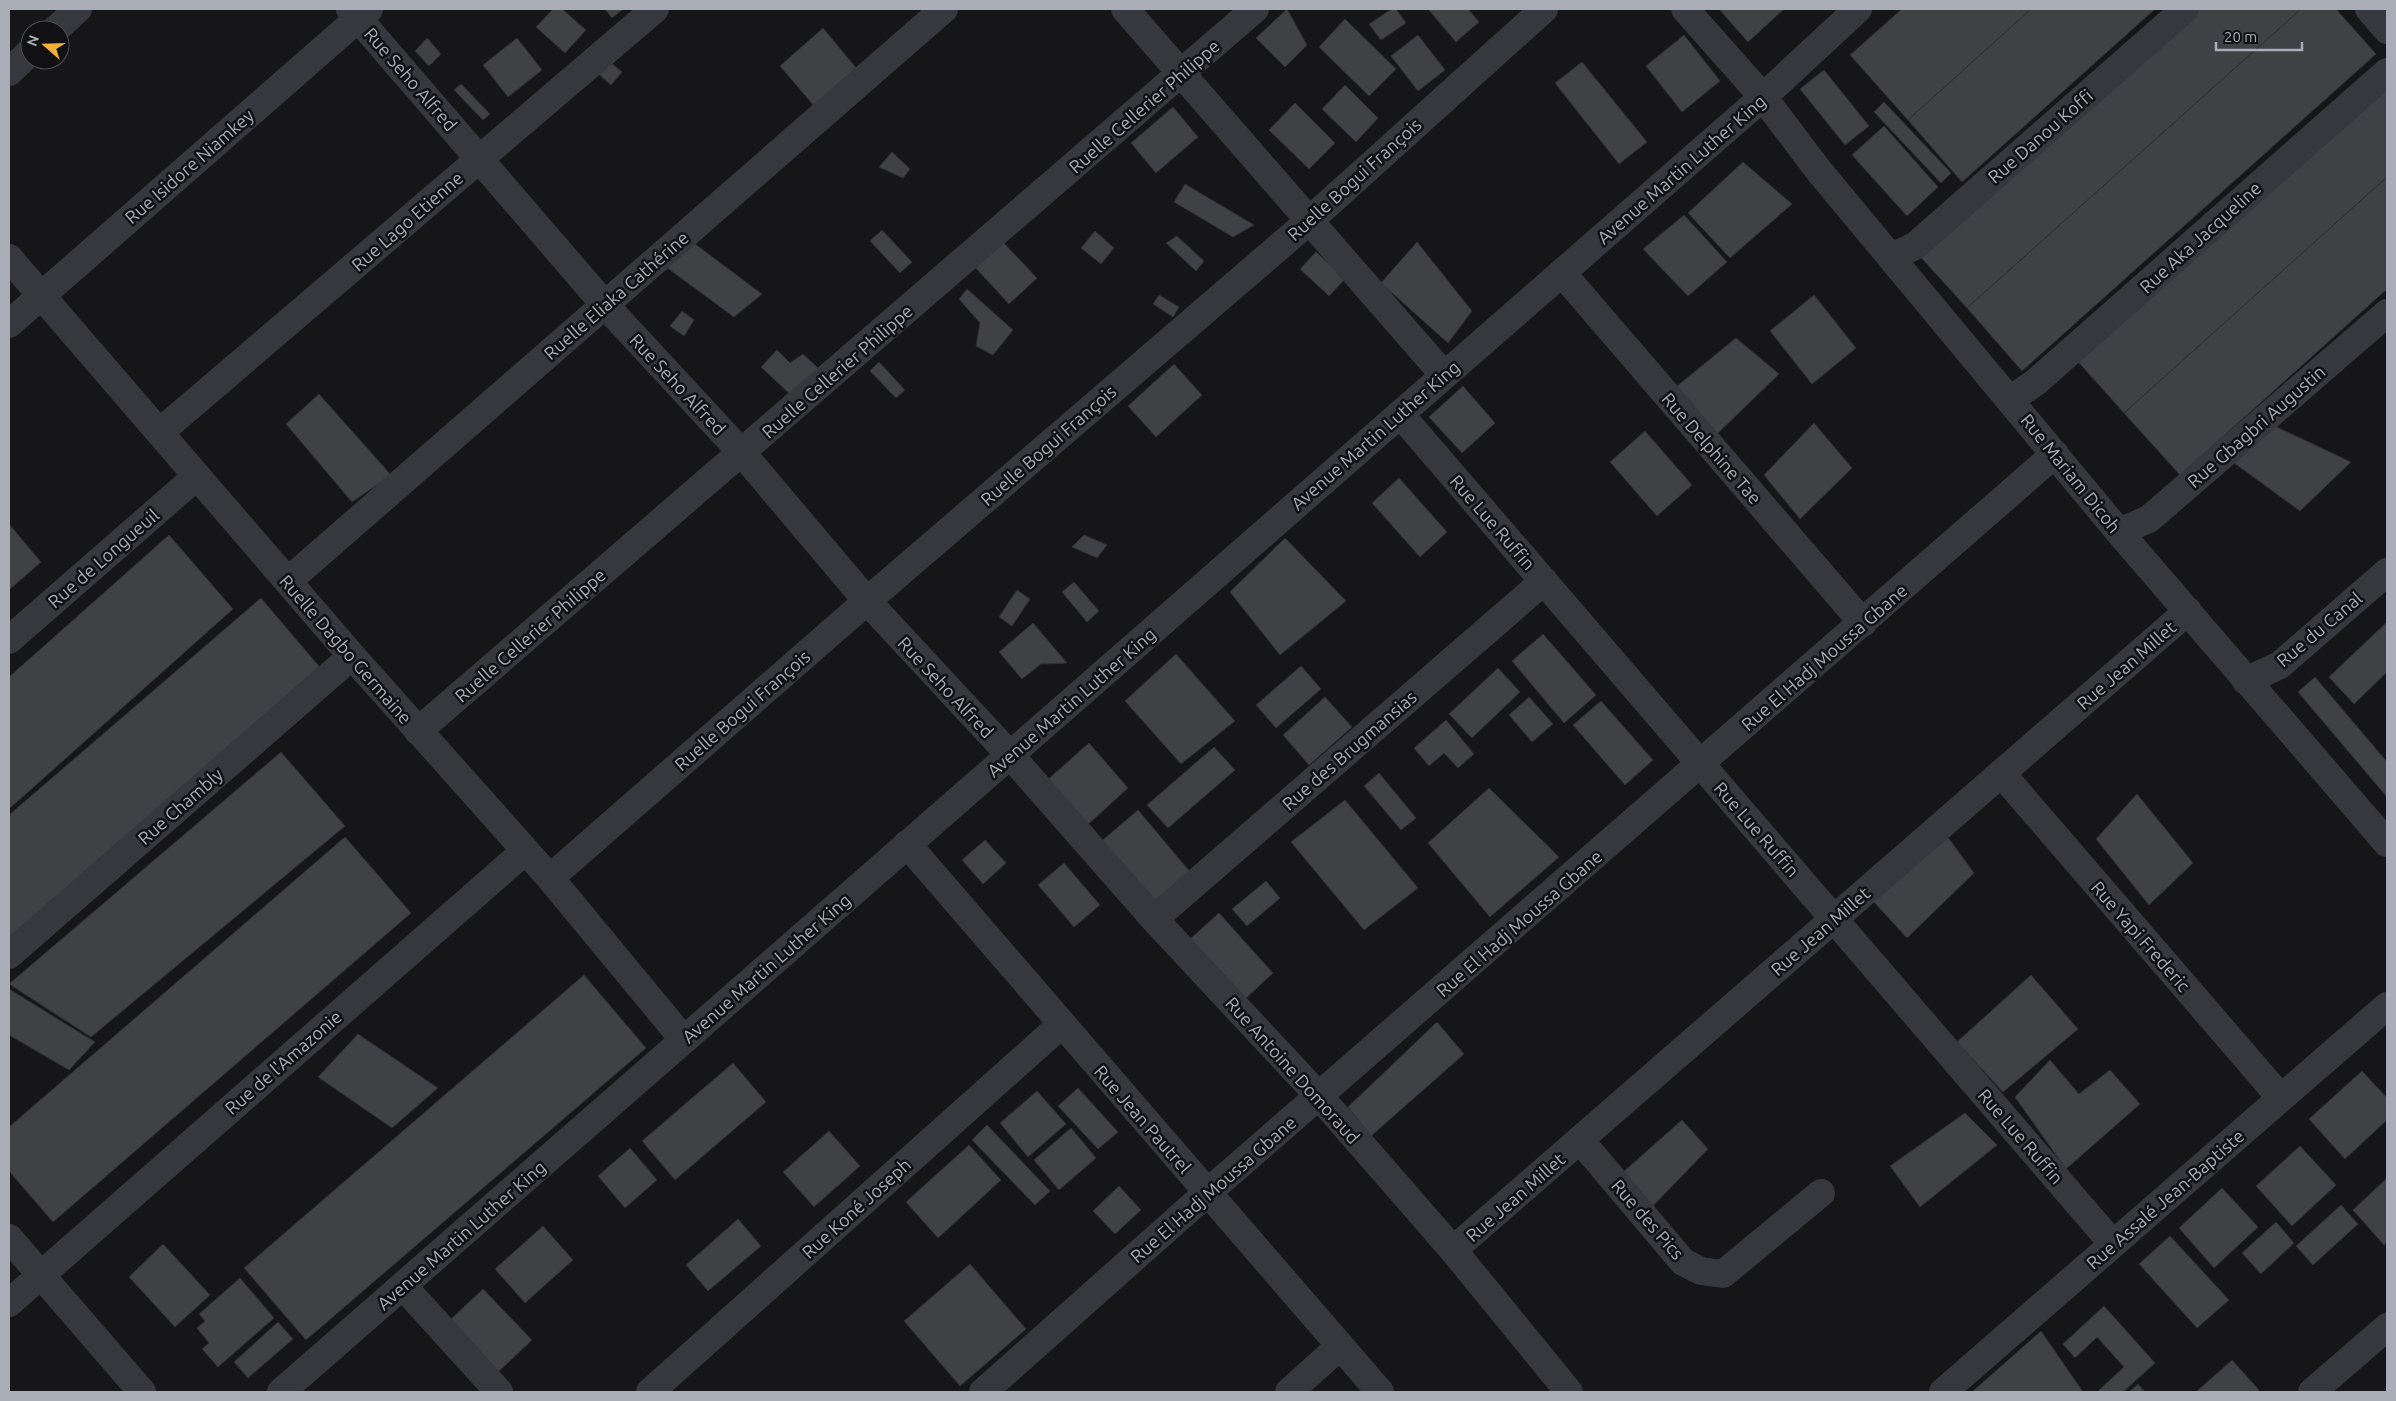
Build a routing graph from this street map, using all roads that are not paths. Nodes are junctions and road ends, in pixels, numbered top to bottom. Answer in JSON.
{"nodes":[{"id":1,"x":78,"y":9,"type":"edge"},
{"id":2,"x":655,"y":9,"type":"edge"},
{"id":3,"x":944,"y":9,"type":"edge"},
{"id":4,"x":1124,"y":9,"type":"edge"},
{"id":5,"x":1255,"y":9,"type":"edge"},
{"id":6,"x":1544,"y":9,"type":"edge"},
{"id":7,"x":1685,"y":9,"type":"edge"},
{"id":8,"x":1858,"y":9,"type":"edge"},
{"id":9,"x":2185,"y":9,"type":"edge"},
{"id":10,"x":2369,"y":9,"type":"edge"},
{"id":11,"x":359,"y":12,"type":"edge"},
{"id":12,"x":66,"y":20,"type":"edge"},
{"id":13,"x":2387,"y":30,"type":"edge"},
{"id":14,"x":20,"y":62,"type":"edge"},
{"id":15,"x":9,"y":72,"type":"edge"},
{"id":16,"x":2387,"y":72,"type":"edge"},
{"id":17,"x":1180,"y":74,"type":"junction"},
{"id":18,"x":1763,"y":97,"type":"junction"},
{"id":19,"x":480,"y":159,"type":"junction"},
{"id":20,"x":1309,"y":221,"type":"junction"},
{"id":21,"x":1891,"y":257,"type":"junction"},
{"id":22,"x":9,"y":258,"type":"edge"},
{"id":23,"x":1562,"y":273,"type":"junction"},
{"id":24,"x":41,"y":295,"type":"junction"},
{"id":25,"x":605,"y":304,"type":"junction"},
{"id":26,"x":2387,"y":313,"type":"edge"},
{"id":27,"x":9,"y":324,"type":"edge"},
{"id":28,"x":1444,"y":375,"type":"junction"},
{"id":29,"x":2010,"y":399,"type":"junction"},
{"id":30,"x":1400,"y":414,"type":"junction"},
{"id":31,"x":160,"y":432,"type":"junction"},
{"id":32,"x":742,"y":454,"type":"junction"},
{"id":33,"x":2055,"y":454,"type":"junction"},
{"id":34,"x":197,"y":476,"type":"junction"},
{"id":35,"x":2119,"y":532,"type":"junction"},
{"id":36,"x":2387,"y":572,"type":"edge"},
{"id":37,"x":288,"y":581,"type":"junction"},
{"id":38,"x":1544,"y":581,"type":"junction"},
{"id":39,"x":867,"y":601,"type":"junction"},
{"id":40,"x":2188,"y":611,"type":"junction"},
{"id":41,"x":1863,"y":623,"type":"junction"},
{"id":42,"x":9,"y":640,"type":"edge"},
{"id":43,"x":352,"y":656,"type":"junction"},
{"id":44,"x":2246,"y":681,"type":"junction"},
{"id":45,"x":418,"y":731,"type":"junction"},
{"id":46,"x":1010,"y":755,"type":"junction"},
{"id":47,"x":1701,"y":764,"type":"junction"},
{"id":48,"x":2001,"y":773,"type":"junction"},
{"id":49,"x":2387,"y":843,"type":"edge"},
{"id":50,"x":907,"y":844,"type":"junction"},
{"id":51,"x":525,"y":851,"type":"junction"},
{"id":52,"x":550,"y":878,"type":"junction"},
{"id":53,"x":1154,"y":919,"type":"junction"},
{"id":54,"x":1834,"y":919,"type":"junction"},
{"id":55,"x":9,"y":956,"type":"edge"},
{"id":56,"x":2387,"y":1006,"type":"edge"},
{"id":57,"x":1062,"y":1024,"type":"junction"},
{"id":58,"x":684,"y":1040,"type":"junction"},
{"id":59,"x":1319,"y":1096,"type":"junction"},
{"id":60,"x":2281,"y":1098,"type":"junction"},
{"id":61,"x":1580,"y":1140,"type":"junction"},
{"id":62,"x":1207,"y":1193,"type":"junction"},
{"id":63,"x":1821,"y":1193,"type":"dead end"},
{"id":64,"x":9,"y":1238,"type":"edge"},
{"id":65,"x":2113,"y":1244,"type":"junction"},
{"id":66,"x":1453,"y":1250,"type":"junction"},
{"id":67,"x":42,"y":1274,"type":"junction"},
{"id":68,"x":403,"y":1286,"type":"junction"},
{"id":69,"x":9,"y":1302,"type":"edge"},
{"id":70,"x":2387,"y":1327,"type":"edge"},
{"id":71,"x":1340,"y":1346,"type":"junction"},
{"id":72,"x":142,"y":1392,"type":"edge"},
{"id":73,"x":281,"y":1392,"type":"edge"},
{"id":74,"x":499,"y":1392,"type":"edge"},
{"id":75,"x":650,"y":1392,"type":"edge"},
{"id":76,"x":983,"y":1392,"type":"edge"},
{"id":77,"x":1289,"y":1392,"type":"edge"},
{"id":78,"x":1380,"y":1392,"type":"edge"},
{"id":79,"x":1569,"y":1392,"type":"edge"},
{"id":80,"x":1943,"y":1392,"type":"edge"},
{"id":81,"x":2312,"y":1392,"type":"edge"}],
"edges":[{"from":1,"to":12,"type":"street"},
{"from":2,"to":19,"type":"street","name":"Rue Lago Etienne"},
{"from":3,"to":25,"type":"street","name":"Ruelle Eliaka Cathérine"},
{"from":4,"to":17,"type":"street"},
{"from":5,"to":17,"type":"street","name":"Ruelle Cellerier Philippe"},
{"from":6,"to":20,"type":"street","name":"Ruelle Bogui François"},
{"from":7,"to":18,"type":"street","name":"Rue Mariam Dicoh"},
{"from":8,"to":18,"type":"street","name":"Avenue Martin Luther King"},
{"from":9,"to":21,"type":"street","name":"Rue Danou Koffi"},
{"from":10,"to":13,"type":"street"},
{"from":11,"to":19,"type":"street","name":"Rue Seho Alfred"},
{"from":11,"to":24,"type":"street","name":"Rue Isidore Niamkey"},
{"from":14,"to":15,"type":"street"},
{"from":16,"to":29,"type":"street","name":"Rue Aka Jacqueline"},
{"from":17,"to":20,"type":"street"},
{"from":17,"to":32,"type":"street","name":"Ruelle Cellerier Philippe"},
{"from":18,"to":21,"type":"street","name":"Rue Mariam Dicoh"},
{"from":18,"to":23,"type":"street","name":"Avenue Martin Luther King"},
{"from":19,"to":25,"type":"street","name":"Rue Seho Alfred"},
{"from":19,"to":31,"type":"street","name":"Rue Lago Etienne"},
{"from":20,"to":28,"type":"street"},
{"from":20,"to":39,"type":"street","name":"Ruelle Bogui François"},
{"from":21,"to":29,"type":"street","name":"Rue Mariam Dicoh"},
{"from":22,"to":24,"type":"street","name":"Ruelle Dagbo Germaine"},
{"from":23,"to":28,"type":"street","name":"Avenue Martin Luther King"},
{"from":23,"to":41,"type":"street","name":"Rue Delphine Tae"},
{"from":24,"to":27,"type":"street","name":"Rue Isidore Niamkey"},
{"from":24,"to":31,"type":"street","name":"Ruelle Dagbo Germaine"},
{"from":25,"to":32,"type":"street","name":"Rue Seho Alfred"},
{"from":25,"to":37,"type":"street","name":"Ruelle Eliaka Cathérine"},
{"from":26,"to":35,"type":"street","name":"Rue Gbagbri Augustin"},
{"from":28,"to":30,"type":"street","name":"Avenue Martin Luther King"},
{"from":29,"to":33,"type":"street","name":"Rue Mariam Dicoh"},
{"from":30,"to":38,"type":"street","name":"Rue Lue Ruffin"},
{"from":30,"to":46,"type":"street","name":"Avenue Martin Luther King"},
{"from":31,"to":34,"type":"street","name":"Ruelle Dagbo Germaine"},
{"from":32,"to":39,"type":"street","name":"Rue Seho Alfred"},
{"from":32,"to":45,"type":"street","name":"Ruelle Cellerier Philippe"},
{"from":33,"to":35,"type":"street","name":"Rue Mariam Dicoh"},
{"from":33,"to":41,"type":"street","name":"Rue El Hadj Moussa Gbane"},
{"from":34,"to":37,"type":"street","name":"Ruelle Dagbo Germaine"},
{"from":34,"to":42,"type":"street","name":"Rue de Longueuil"},
{"from":35,"to":40,"type":"street","name":"Rue Mariam Dicoh"},
{"from":36,"to":44,"type":"street","name":"Rue du Canal"},
{"from":37,"to":43,"type":"street","name":"Ruelle Dagbo Germaine"},
{"from":38,"to":47,"type":"street","name":"Rue Lue Ruffin"},
{"from":38,"to":53,"type":"street","name":"Rue des Brugmansias"},
{"from":39,"to":46,"type":"street","name":"Rue Seho Alfred"},
{"from":39,"to":52,"type":"street","name":"Ruelle Bogui François"},
{"from":40,"to":44,"type":"street","name":"Rue Mariam Dicoh"},
{"from":40,"to":48,"type":"street","name":"Rue Jean Millet"},
{"from":41,"to":47,"type":"street","name":"Rue El Hadj Moussa Gbane"},
{"from":43,"to":45,"type":"street","name":"Ruelle Dagbo Germaine"},
{"from":43,"to":55,"type":"street","name":"Rue Chambly"},
{"from":44,"to":49,"type":"street","name":"Rue Mariam Dicoh"},
{"from":45,"to":51,"type":"street","name":"Ruelle Dagbo Germaine"},
{"from":46,"to":50,"type":"street","name":"Avenue Martin Luther King"},
{"from":46,"to":53,"type":"street","name":"Rue Antoine Domoraud"},
{"from":47,"to":54,"type":"street","name":"Rue Lue Ruffin"},
{"from":47,"to":59,"type":"street","name":"Rue El Hadj Moussa Gbane"},
{"from":48,"to":54,"type":"street","name":"Rue Jean Millet"},
{"from":48,"to":60,"type":"street","name":"Rue Yapi Frederic"},
{"from":50,"to":57,"type":"street","name":"Rue Jean Pautrel"},
{"from":50,"to":58,"type":"street","name":"Avenue Martin Luther King"},
{"from":51,"to":52,"type":"street","name":"Ruelle Dagbo Germaine"},
{"from":51,"to":67,"type":"street","name":"Rue de l'Amazonie"},
{"from":52,"to":58,"type":"street","name":"Ruelle Dagbo Germaine"},
{"from":53,"to":59,"type":"street","name":"Rue Antoine Domoraud"},
{"from":54,"to":61,"type":"street","name":"Rue Jean Millet"},
{"from":54,"to":65,"type":"street","name":"Rue Lue Ruffin"},
{"from":56,"to":60,"type":"street","name":"Rue Assalé Jean-Baptiste"},
{"from":57,"to":62,"type":"street","name":"Rue Jean Pautrel"},
{"from":57,"to":75,"type":"street","name":"Rue Koné Joseph"},
{"from":58,"to":68,"type":"street","name":"Avenue Martin Luther King"},
{"from":59,"to":62,"type":"street","name":"Rue El Hadj Moussa Gbane"},
{"from":59,"to":66,"type":"street","name":"Rue Antoine Domoraud"},
{"from":60,"to":65,"type":"street","name":"Rue Assalé Jean-Baptiste"},
{"from":61,"to":63,"type":"street","name":"Rue des Pics"},
{"from":61,"to":66,"type":"street","name":"Rue Jean Millet"},
{"from":62,"to":71,"type":"street","name":"Rue Jean Pautrel"},
{"from":62,"to":76,"type":"street","name":"Rue El Hadj Moussa Gbane"},
{"from":64,"to":67,"type":"street"},
{"from":65,"to":80,"type":"street","name":"Rue Assalé Jean-Baptiste"},
{"from":66,"to":79,"type":"street","name":"Rue Antoine Domoraud"},
{"from":67,"to":69,"type":"street","name":"Rue de l'Amazonie"},
{"from":67,"to":72,"type":"street"},
{"from":68,"to":73,"type":"street","name":"Avenue Martin Luther King"},
{"from":68,"to":74,"type":"street"},
{"from":70,"to":81,"type":"street"},
{"from":71,"to":77,"type":"street"},
{"from":71,"to":78,"type":"street","name":"Rue Jean Pautrel"}]}
